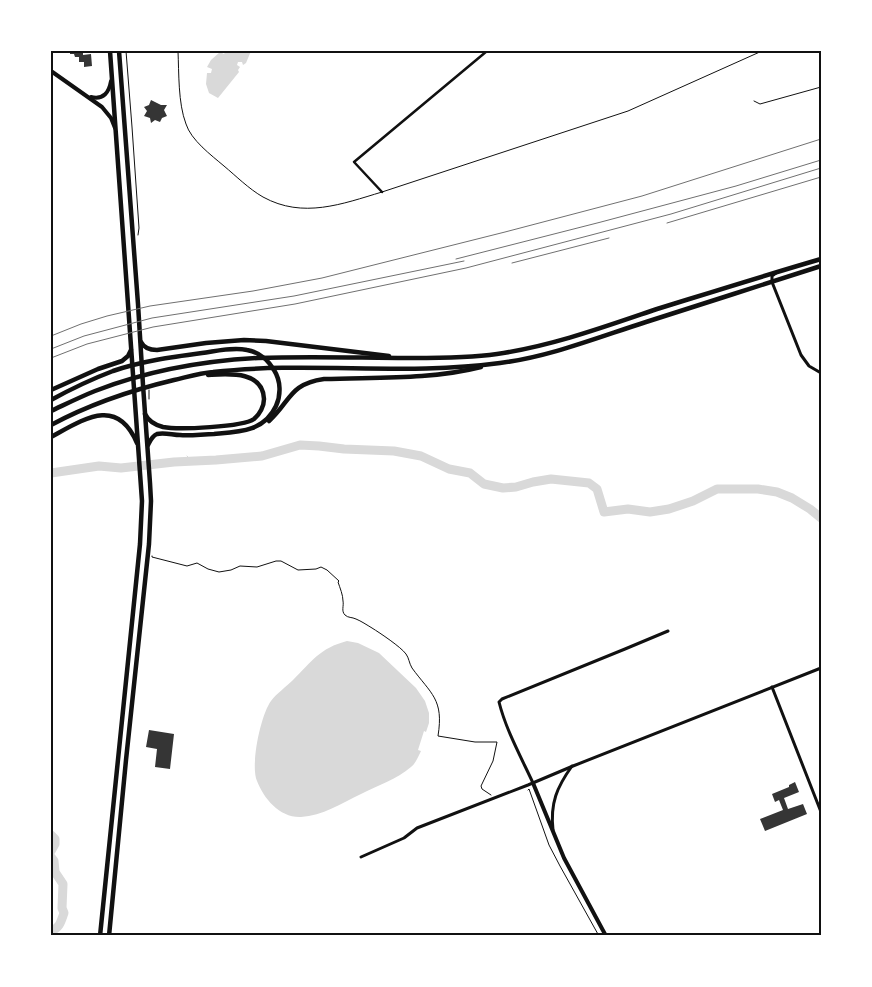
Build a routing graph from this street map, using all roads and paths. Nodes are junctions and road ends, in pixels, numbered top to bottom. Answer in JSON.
{"nodes":[{"id":1,"x":110,"y":51,"type":"edge"},
{"id":2,"x":119,"y":51,"type":"edge"},
{"id":3,"x":126,"y":51,"type":"edge"},
{"id":4,"x":178,"y":51,"type":"edge"},
{"id":5,"x":487,"y":51,"type":"edge"},
{"id":6,"x":762,"y":51,"type":"edge"},
{"id":7,"x":51,"y":70,"type":"edge"},
{"id":8,"x":112,"y":78,"type":"junction"},
{"id":9,"x":821,"y":87,"type":"edge"},
{"id":10,"x":87,"y":96,"type":"junction"},
{"id":11,"x":754,"y":101,"type":"dead end"},
{"id":12,"x":115,"y":130,"type":"junction"},
{"id":13,"x":382,"y":192,"type":"junction"},
{"id":14,"x":138,"y":215,"type":"dead end"},
{"id":15,"x":821,"y":258,"type":"edge"},
{"id":16,"x":821,"y":266,"type":"edge"},
{"id":17,"x":779,"y":271,"type":"junction"},
{"id":18,"x":772,"y":282,"type":"junction"},
{"id":19,"x":140,"y":339,"type":"junction"},
{"id":20,"x":131,"y":346,"type":"junction"},
{"id":21,"x":410,"y":358,"type":"junction"},
{"id":22,"x":496,"y":364,"type":"junction"},
{"id":23,"x":821,"y":373,"type":"edge"},
{"id":24,"x":192,"y":376,"type":"junction"},
{"id":25,"x":51,"y":390,"type":"edge"},
{"id":26,"x":51,"y":400,"type":"edge"},
{"id":27,"x":51,"y":411,"type":"edge"},
{"id":28,"x":145,"y":413,"type":"junction"},
{"id":29,"x":51,"y":425,"type":"edge"},
{"id":30,"x":257,"y":427,"type":"junction"},
{"id":31,"x":51,"y":436,"type":"edge"},
{"id":32,"x":138,"y":448,"type":"junction"},
{"id":33,"x":148,"y":448,"type":"junction"},
{"id":34,"x":152,"y":557,"type":"dead end"},
{"id":35,"x":668,"y":630,"type":"dead end"},
{"id":36,"x":821,"y":668,"type":"edge"},
{"id":37,"x":772,"y":686,"type":"junction"},
{"id":38,"x":573,"y":766,"type":"junction"},
{"id":39,"x":533,"y":783,"type":"junction"},
{"id":40,"x":529,"y":789,"type":"dead end"},
{"id":41,"x":491,"y":795,"type":"dead end"},
{"id":42,"x":821,"y":812,"type":"edge"},
{"id":43,"x":554,"y":836,"type":"junction"},
{"id":44,"x":361,"y":857,"type":"dead end"},
{"id":45,"x":100,"y":936,"type":"edge"},
{"id":46,"x":108,"y":936,"type":"edge"},
{"id":47,"x":599,"y":936,"type":"edge"},
{"id":48,"x":606,"y":936,"type":"edge"}],
"edges":[{"from":1,"to":8,"type":"main road"},
{"from":2,"to":19,"type":"main road"},
{"from":3,"to":14,"type":"path"},
{"from":4,"to":13,"type":"lane"},
{"from":5,"to":13,"type":"street"},
{"from":6,"to":13,"type":"lane"},
{"from":7,"to":10,"type":"street"},
{"from":8,"to":10,"type":"street"},
{"from":8,"to":12,"type":"main road"},
{"from":9,"to":11,"type":"lane"},
{"from":10,"to":12,"type":"street"},
{"from":12,"to":20,"type":"main road"},
{"from":15,"to":17,"type":"main road"},
{"from":16,"to":18,"type":"main road"},
{"from":17,"to":18,"type":"street"},
{"from":17,"to":21,"type":"main road"},
{"from":18,"to":22,"type":"main road"},
{"from":18,"to":23,"type":"street"},
{"from":19,"to":21,"type":"main road"},
{"from":19,"to":28,"type":"main road"},
{"from":20,"to":25,"type":"main road"},
{"from":20,"to":32,"type":"main road"},
{"from":21,"to":27,"type":"main road"},
{"from":22,"to":24,"type":"main road"},
{"from":22,"to":30,"type":"main road"},
{"from":24,"to":28,"type":"main road"},
{"from":24,"to":29,"type":"main road"},
{"from":26,"to":30,"type":"main road"},
{"from":28,"to":33,"type":"main road"},
{"from":30,"to":33,"type":"main road"},
{"from":31,"to":32,"type":"main road"},
{"from":32,"to":45,"type":"main road"},
{"from":33,"to":46,"type":"main road"},
{"from":34,"to":41,"type":"path"},
{"from":35,"to":39,"type":"street"},
{"from":36,"to":37,"type":"street"},
{"from":37,"to":38,"type":"street"},
{"from":37,"to":42,"type":"street"},
{"from":38,"to":39,"type":"street"},
{"from":38,"to":43,"type":"street"},
{"from":39,"to":43,"type":"street"},
{"from":39,"to":44,"type":"street"},
{"from":40,"to":47,"type":"path"},
{"from":43,"to":48,"type":"street"}]}
